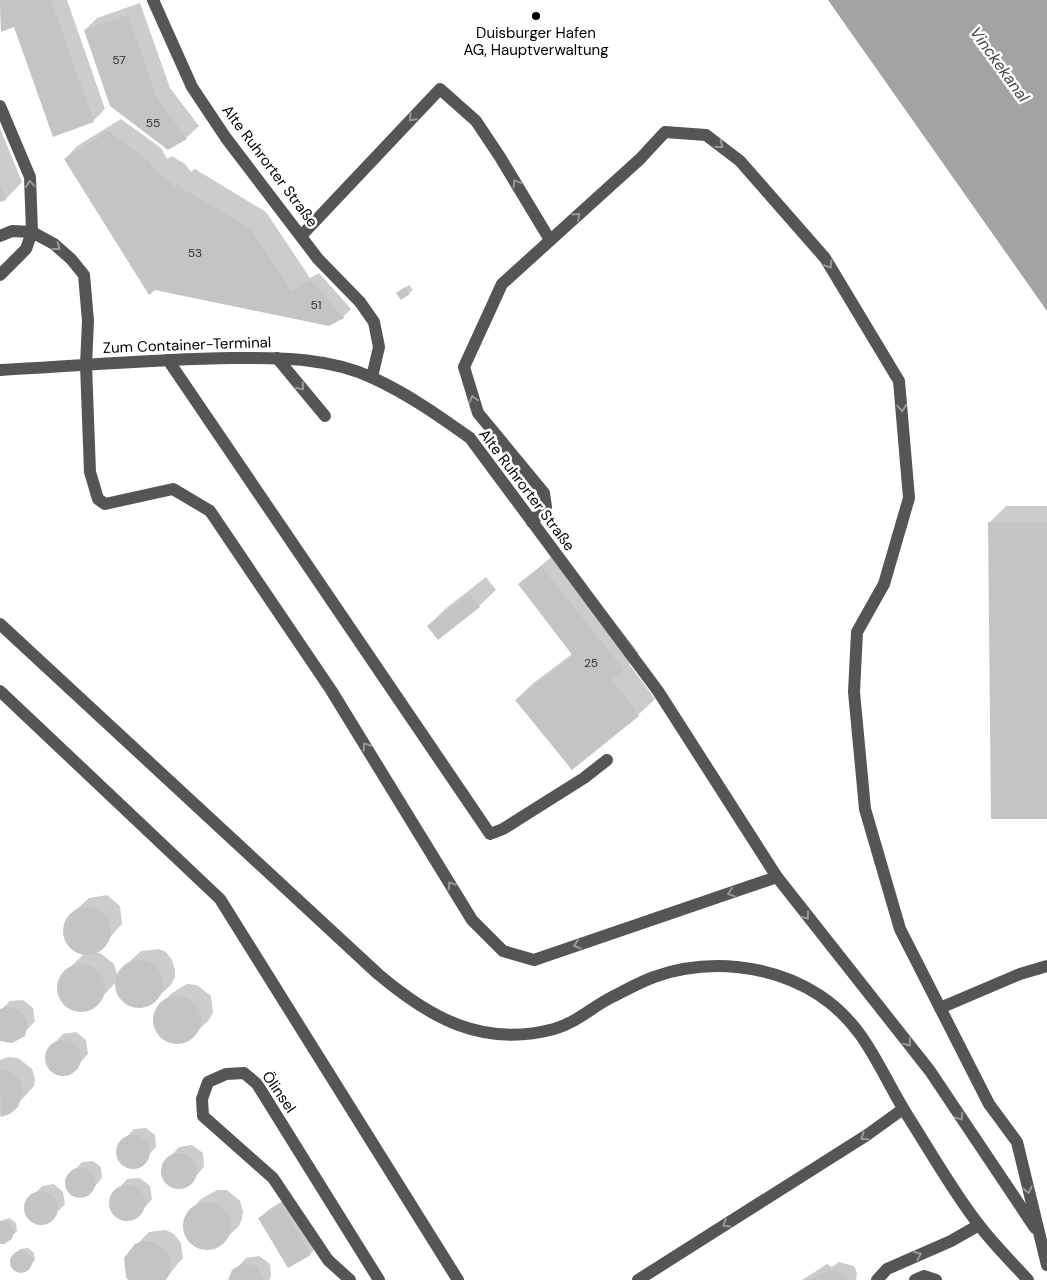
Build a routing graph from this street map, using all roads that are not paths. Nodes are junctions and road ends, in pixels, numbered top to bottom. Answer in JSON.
{"nodes":[{"id":1,"x":153,"y":0,"type":"edge"},
{"id":2,"x":0,"y":106,"type":"edge"},
{"id":3,"x":32,"y":232,"type":"junction"},
{"id":4,"x":302,"y":235,"type":"junction"},
{"id":5,"x":0,"y":236,"type":"edge"},
{"id":6,"x":550,"y":240,"type":"junction"},
{"id":7,"x":0,"y":275,"type":"edge"},
{"id":8,"x":277,"y":358,"type":"junction"},
{"id":9,"x":168,"y":360,"type":"junction"},
{"id":10,"x":86,"y":366,"type":"junction"},
{"id":11,"x":0,"y":370,"type":"edge"},
{"id":12,"x":372,"y":377,"type":"junction"},
{"id":13,"x":325,"y":416,"type":"dead end"},
{"id":14,"x":532,"y":522,"type":"junction"},
{"id":15,"x":0,"y":624,"type":"edge"},
{"id":16,"x":0,"y":691,"type":"edge"},
{"id":17,"x":607,"y":760,"type":"dead end"},
{"id":18,"x":777,"y":877,"type":"junction"},
{"id":19,"x":1047,"y":966,"type":"edge"},
{"id":20,"x":940,"y":1008,"type":"junction"},
{"id":21,"x":904,"y":1109,"type":"junction"},
{"id":22,"x":979,"y":1225,"type":"junction"},
{"id":23,"x":1040,"y":1237,"type":"junction"},
{"id":24,"x":1047,"y":1265,"type":"edge"},
{"id":25,"x":350,"y":1280,"type":"edge"},
{"id":26,"x":379,"y":1280,"type":"edge"},
{"id":27,"x":458,"y":1280,"type":"edge"},
{"id":28,"x":638,"y":1280,"type":"edge"},
{"id":29,"x":877,"y":1280,"type":"edge"},
{"id":30,"x":915,"y":1280,"type":"edge"},
{"id":31,"x":936,"y":1280,"type":"edge"},
{"id":32,"x":1028,"y":1280,"type":"edge"}],
"edges":[{"from":1,"to":4,"type":"street","name":"Alte Ruhrorter Straße"},
{"from":3,"to":2,"type":"street","one_way":true},
{"from":3,"to":5,"type":"street"},
{"from":3,"to":7,"type":"street"},
{"from":3,"to":10,"type":"street","one_way":true},
{"from":6,"to":4,"type":"street","one_way":true},
{"from":4,"to":12,"type":"street","name":"Alte Ruhrorter Straße"},
{"from":14,"to":6,"type":"street","one_way":true},
{"from":6,"to":20,"type":"street","one_way":true},
{"from":8,"to":9,"type":"street","name":"Zum Container-Terminal"},
{"from":8,"to":12,"type":"street","name":"Zum Container-Terminal"},
{"from":8,"to":13,"type":"street","one_way":true},
{"from":9,"to":10,"type":"street","name":"Zum Container-Terminal"},
{"from":9,"to":17,"type":"street"},
{"from":10,"to":11,"type":"street","name":"Zum Container-Terminal"},
{"from":18,"to":10,"type":"street","one_way":true},
{"from":12,"to":14,"type":"street","name":"Alte Ruhrorter Straße"},
{"from":14,"to":18,"type":"street","name":"Alte Ruhrorter Straße"},
{"from":15,"to":21,"type":"street"},
{"from":16,"to":27,"type":"street"},
{"from":18,"to":23,"type":"street","name":"Alte Ruhrorter Straße","one_way":true},
{"from":19,"to":20,"type":"street"},
{"from":20,"to":23,"type":"street","one_way":true},
{"from":21,"to":22,"type":"street"},
{"from":21,"to":28,"type":"street","one_way":true},
{"from":29,"to":22,"type":"street","one_way":true},
{"from":22,"to":32,"type":"street"},
{"from":23,"to":24,"type":"street"},
{"from":25,"to":26,"type":"street","name":"Ölinsel"},
{"from":30,"to":31,"type":"street"}]}
